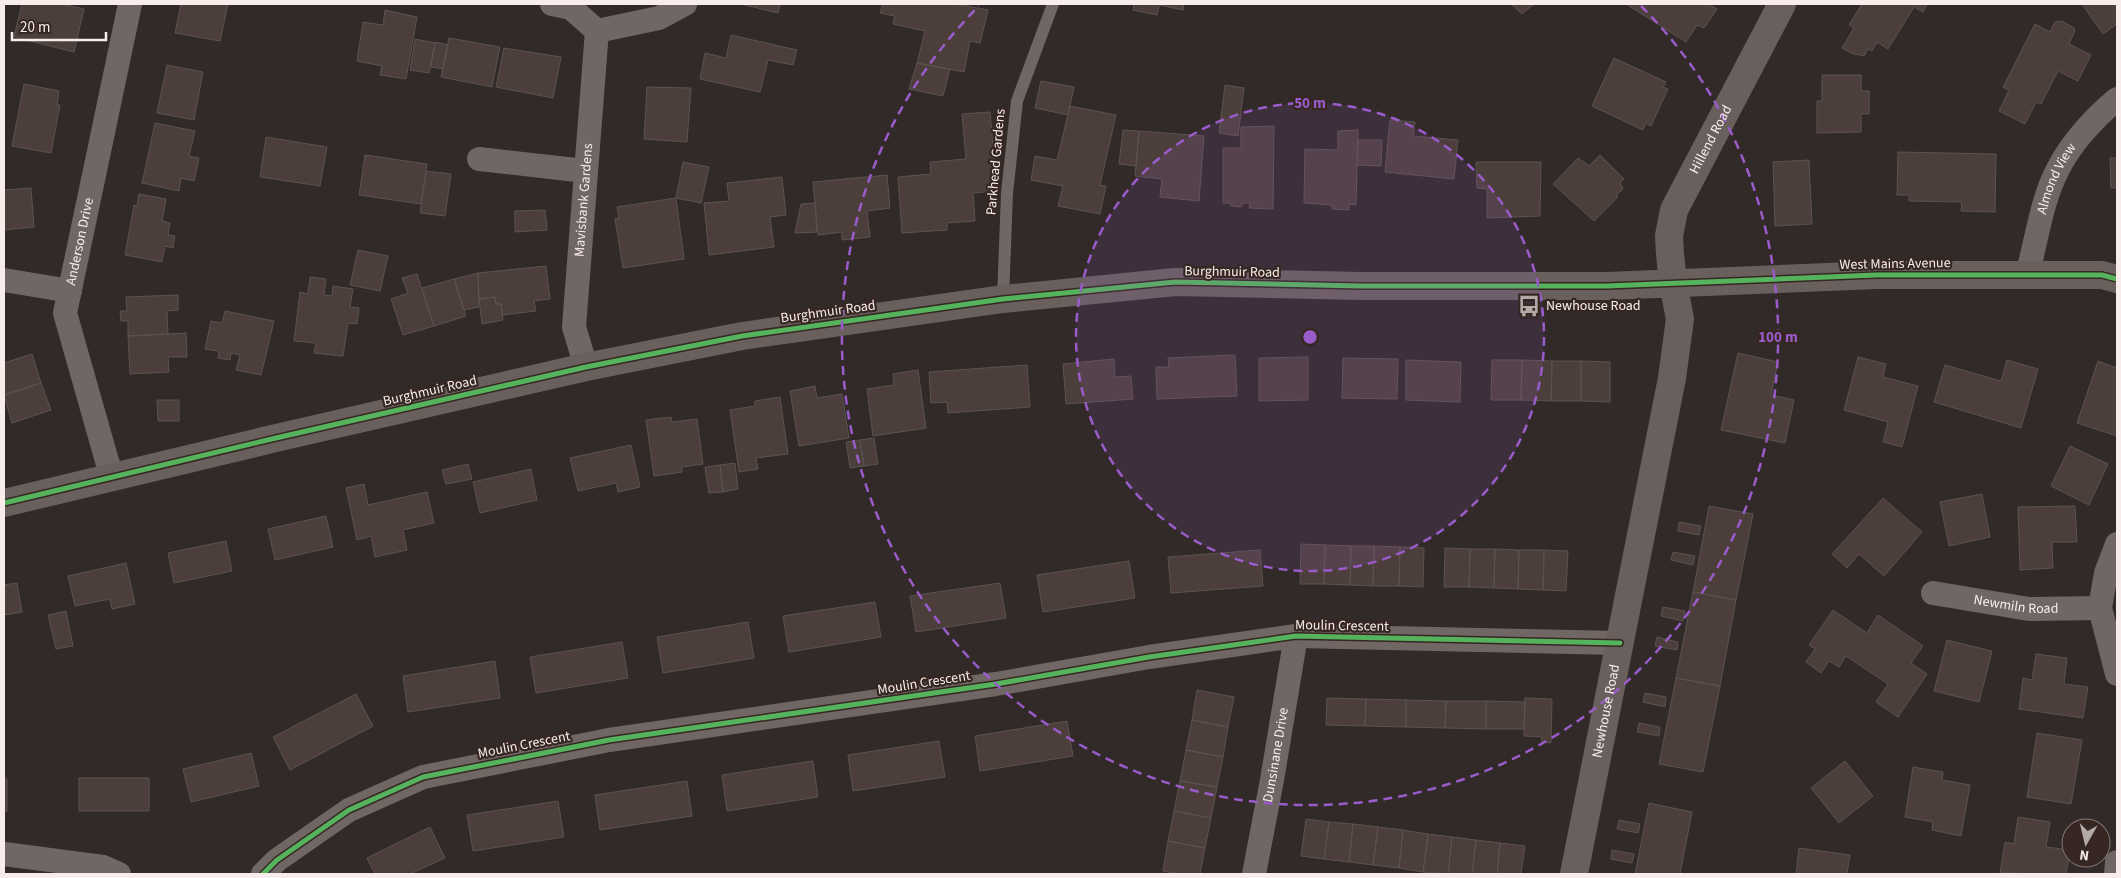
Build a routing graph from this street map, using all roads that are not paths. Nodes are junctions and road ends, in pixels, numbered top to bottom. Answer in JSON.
{"nodes":[{"id":1,"x":130,"y":4,"type":"edge"},
{"id":2,"x":552,"y":4,"type":"edge"},
{"id":3,"x":685,"y":4,"type":"edge"},
{"id":4,"x":1053,"y":4,"type":"edge"},
{"id":5,"x":1782,"y":4,"type":"edge"},
{"id":6,"x":596,"y":31,"type":"junction"},
{"id":7,"x":2117,"y":99,"type":"edge"},
{"id":8,"x":479,"y":159,"type":"dead end"},
{"id":9,"x":585,"y":171,"type":"junction"},
{"id":10,"x":2027,"y":275,"type":"junction"},
{"id":11,"x":2117,"y":278,"type":"edge"},
{"id":12,"x":4,"y":280,"type":"edge"},
{"id":13,"x":1673,"y":283,"type":"junction"},
{"id":14,"x":70,"y":291,"type":"junction"},
{"id":15,"x":1004,"y":299,"type":"junction"},
{"id":16,"x":586,"y":367,"type":"junction"},
{"id":17,"x":113,"y":477,"type":"junction"},
{"id":18,"x":4,"y":503,"type":"edge"},
{"id":19,"x":2117,"y":544,"type":"edge"},
{"id":20,"x":1933,"y":593,"type":"dead end"},
{"id":21,"x":2100,"y":608,"type":"junction"},
{"id":22,"x":1296,"y":636,"type":"junction"},
{"id":23,"x":1620,"y":643,"type":"junction"},
{"id":24,"x":2117,"y":674,"type":"edge"},
{"id":25,"x":4,"y":854,"type":"edge"},
{"id":26,"x":2117,"y":862,"type":"edge"},
{"id":27,"x":119,"y":874,"type":"edge"},
{"id":28,"x":263,"y":874,"type":"edge"},
{"id":29,"x":1254,"y":874,"type":"edge"},
{"id":30,"x":1574,"y":874,"type":"edge"},
{"id":31,"x":2116,"y":874,"type":"edge"}],
"edges":[{"from":1,"to":14,"type":"street","name":"Anderson Drive"},
{"from":2,"to":6,"type":"street"},
{"from":3,"to":6,"type":"street"},
{"from":4,"to":15,"type":"lane","name":"Parkhead Gardens"},
{"from":5,"to":13,"type":"street","name":"Hillend Road"},
{"from":6,"to":9,"type":"street","name":"Mavisbank Gardens"},
{"from":7,"to":10,"type":"street","name":"Almond View"},
{"from":8,"to":9,"type":"street"},
{"from":9,"to":16,"type":"street","name":"Mavisbank Gardens"},
{"from":10,"to":11,"type":"street","name":"West Mains Avenue"},
{"from":10,"to":13,"type":"street","name":"West Mains Avenue"},
{"from":12,"to":14,"type":"street"},
{"from":13,"to":15,"type":"street","name":"Burghmuir Road"},
{"from":13,"to":23,"type":"street","name":"Newhouse Road"},
{"from":14,"to":17,"type":"street","name":"Anderson Drive"},
{"from":15,"to":16,"type":"street","name":"Burghmuir Road"},
{"from":16,"to":17,"type":"street","name":"Burghmuir Road"},
{"from":17,"to":18,"type":"street","name":"Burghmuir Road"},
{"from":19,"to":21,"type":"street"},
{"from":20,"to":21,"type":"street","name":"Newmiln Road"},
{"from":21,"to":24,"type":"street"},
{"from":22,"to":23,"type":"street","name":"Moulin Crescent"},
{"from":22,"to":28,"type":"street","name":"Moulin Crescent"},
{"from":22,"to":29,"type":"street","name":"Dunsinane Drive"},
{"from":23,"to":30,"type":"street","name":"Newhouse Road"},
{"from":25,"to":27,"type":"street"},
{"from":26,"to":31,"type":"street"}]}
